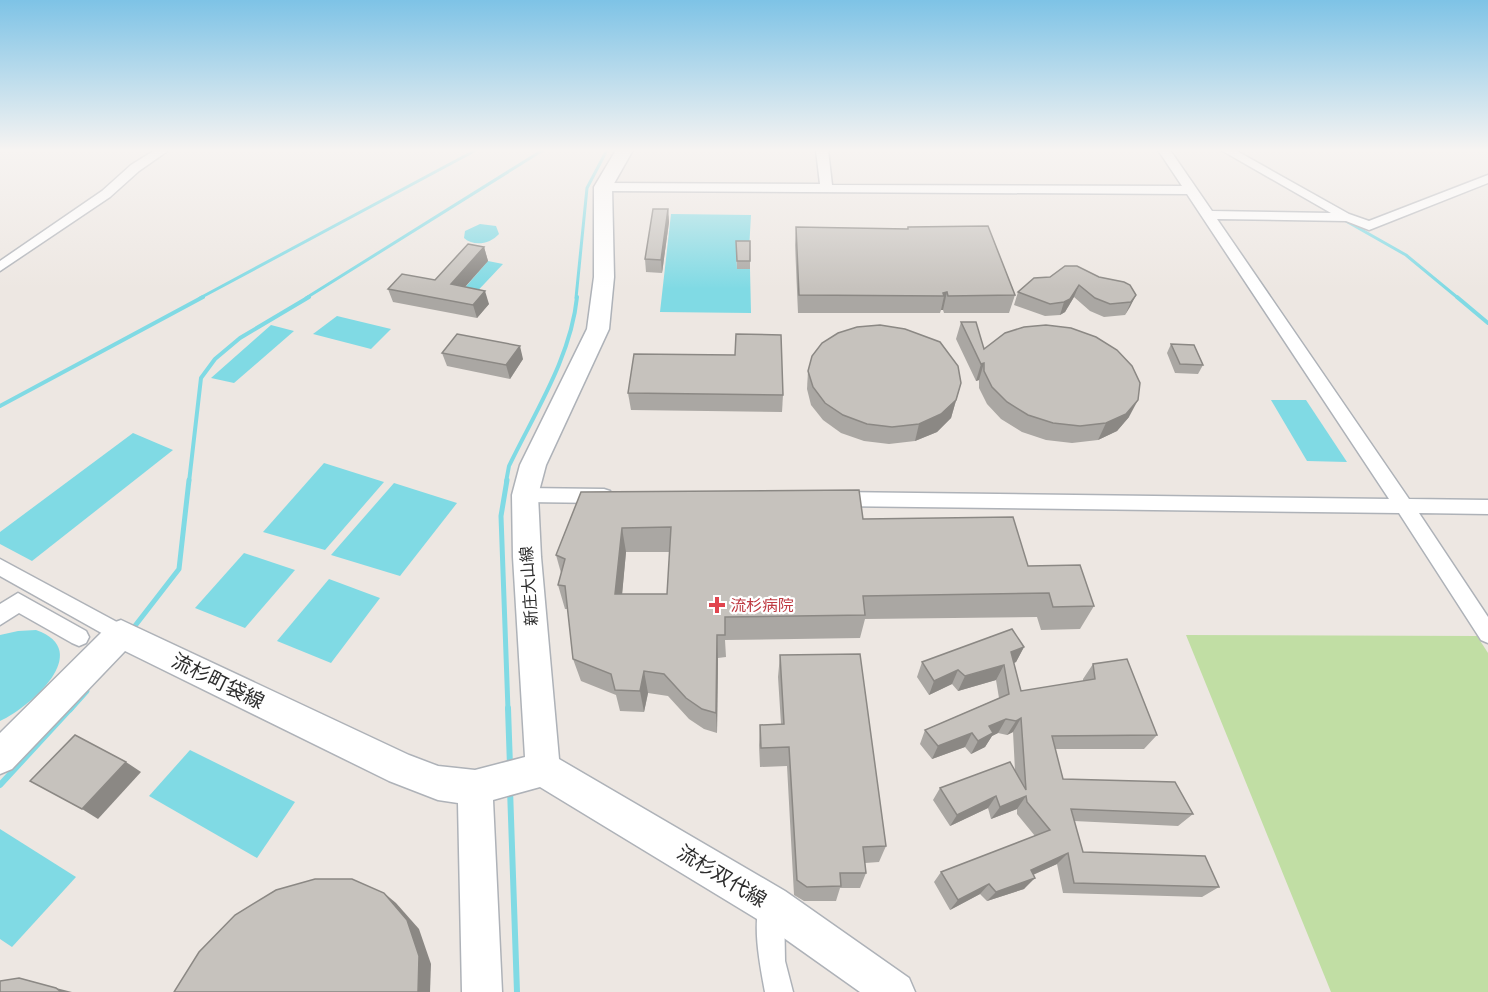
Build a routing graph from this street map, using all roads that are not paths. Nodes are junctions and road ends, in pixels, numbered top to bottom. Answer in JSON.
{"nodes":[{"id":1,"x":103,"y":196,"type":"edge"},
{"id":2,"x":603,"y":196,"type":"edge"},
{"id":3,"x":1196,"y":196,"type":"edge"},
{"id":4,"x":1310,"y":196,"type":"edge"},
{"id":5,"x":1448,"y":196,"type":"edge"},
{"id":6,"x":1209,"y":215,"type":"junction"},
{"id":7,"x":1347,"y":217,"type":"junction"},
{"id":8,"x":0,"y":267,"type":"edge"},
{"id":9,"x":525,"y":495,"type":"junction"},
{"id":10,"x":619,"y":496,"type":"edge"},
{"id":11,"x":820,"y":499,"type":"edge"},
{"id":12,"x":1404,"y":506,"type":"junction"},
{"id":13,"x":1488,"y":507,"type":"edge"},
{"id":14,"x":0,"y":567,"type":"edge"},
{"id":15,"x":0,"y":616,"type":"edge"},
{"id":16,"x":121,"y":634,"type":"junction"},
{"id":17,"x":1488,"y":634,"type":"edge"},
{"id":18,"x":79,"y":637,"type":"dead end"},
{"id":19,"x":0,"y":757,"type":"edge"},
{"id":20,"x":534,"y":772,"type":"junction"},
{"id":21,"x":475,"y":788,"type":"junction"},
{"id":22,"x":771,"y":905,"type":"junction"},
{"id":23,"x":482,"y":992,"type":"edge"},
{"id":24,"x":779,"y":992,"type":"edge"},
{"id":25,"x":895,"y":992,"type":"edge"}],
"edges":[{"from":1,"to":8,"type":"street"},
{"from":2,"to":9,"type":"main road","name":"新庄大山線"},
{"from":3,"to":6,"type":"street"},
{"from":4,"to":7,"type":"street"},
{"from":5,"to":7,"type":"street"},
{"from":6,"to":7,"type":"street"},
{"from":6,"to":12,"type":"street"},
{"from":9,"to":10,"type":"street"},
{"from":9,"to":20,"type":"main road","name":"新庄大山線"},
{"from":11,"to":12,"type":"street"},
{"from":12,"to":13,"type":"street"},
{"from":12,"to":17,"type":"street"},
{"from":14,"to":16,"type":"street"},
{"from":15,"to":18,"type":"street"},
{"from":16,"to":19,"type":"main road"},
{"from":16,"to":21,"type":"main road","name":"流杉町袋線"},
{"from":20,"to":21,"type":"main road"},
{"from":20,"to":22,"type":"main road","name":"流杉双代線"},
{"from":21,"to":23,"type":"main road"},
{"from":22,"to":24,"type":"street"},
{"from":22,"to":25,"type":"main road","name":"流杉双代線"}]}
